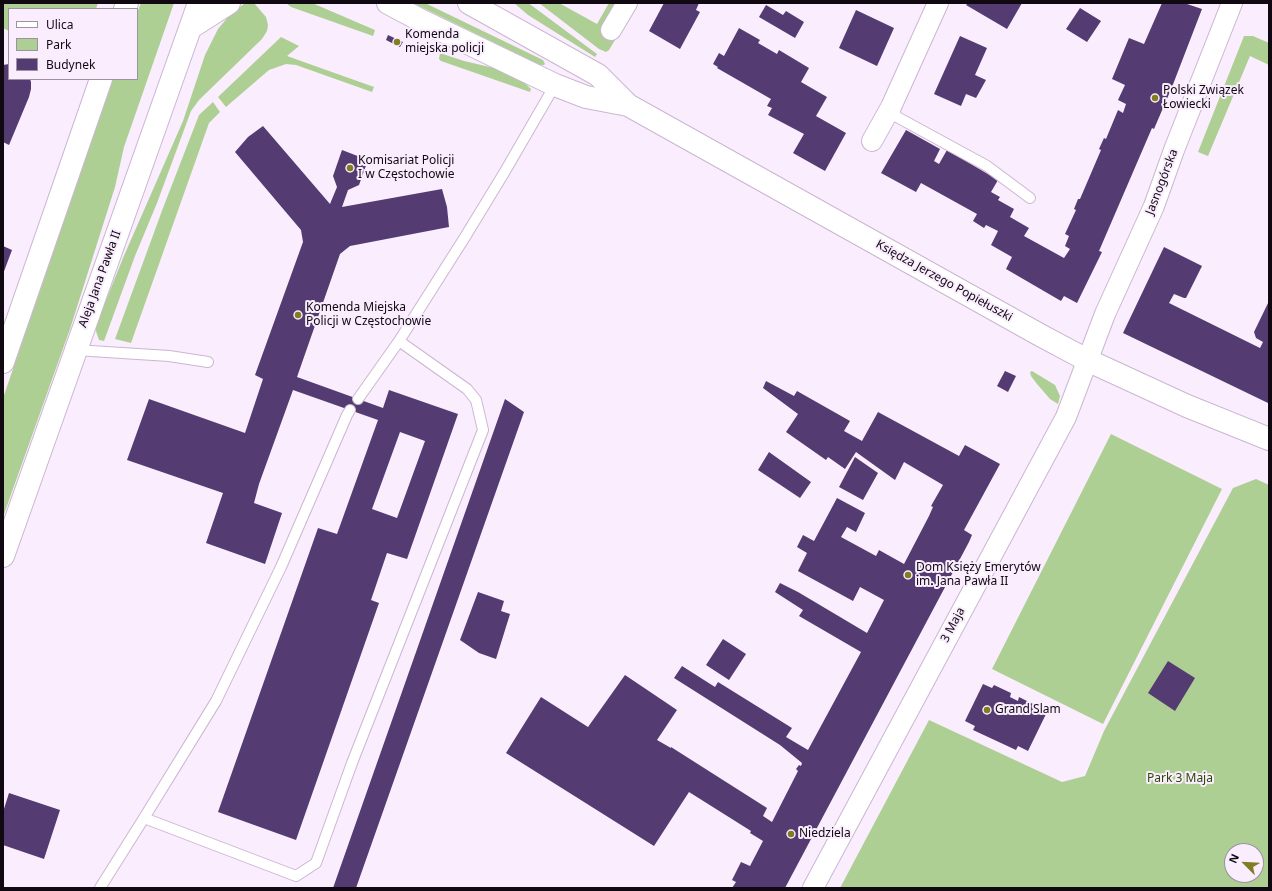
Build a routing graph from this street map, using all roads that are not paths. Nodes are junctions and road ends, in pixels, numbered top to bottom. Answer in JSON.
{"nodes":[{"id":1,"x":199,"y":3,"type":"edge"},
{"id":2,"x":229,"y":3,"type":"edge"},
{"id":3,"x":388,"y":3,"type":"edge"},
{"id":4,"x":627,"y":3,"type":"edge"},
{"id":5,"x":938,"y":3,"type":"edge"},
{"id":6,"x":1232,"y":3,"type":"edge"},
{"id":7,"x":471,"y":4,"type":"edge"},
{"id":8,"x":190,"y":28,"type":"junction"},
{"id":9,"x":611,"y":30,"type":"dead end"},
{"id":10,"x":101,"y":80,"type":"edge"},
{"id":11,"x":555,"y":85,"type":"junction"},
{"id":12,"x":628,"y":105,"type":"junction"},
{"id":13,"x":891,"y":107,"type":"junction"},
{"id":14,"x":872,"y":141,"type":"dead end"},
{"id":15,"x":1030,"y":198,"type":"dead end"},
{"id":16,"x":399,"y":341,"type":"junction"},
{"id":17,"x":75,"y":350,"type":"junction"},
{"id":18,"x":1087,"y":360,"type":"junction"},
{"id":19,"x":3,"y":362,"type":"edge"},
{"id":20,"x":208,"y":362,"type":"dead end"},
{"id":21,"x":358,"y":399,"type":"dead end"},
{"id":22,"x":350,"y":410,"type":"dead end"},
{"id":23,"x":1269,"y":439,"type":"edge"},
{"id":24,"x":3,"y":556,"type":"edge"},
{"id":25,"x":144,"y":818,"type":"junction"},
{"id":26,"x":100,"y":888,"type":"edge"},
{"id":27,"x":813,"y":888,"type":"edge"}],
"edges":[{"from":1,"to":8,"type":"main road","name":"Aleja Jana Pawła II"},
{"from":2,"to":8,"type":"main road"},
{"from":3,"to":11,"type":"main road","name":"Księdza Jerzego Popiełuszki"},
{"from":4,"to":9,"type":"street"},
{"from":5,"to":13,"type":"street"},
{"from":6,"to":18,"type":"street","name":"Jasnogórska"},
{"from":7,"to":12,"type":"main road","name":"Księdza Jerzego Popiełuszki"},
{"from":8,"to":17,"type":"main road","name":"Aleja Jana Pawła II"},
{"from":10,"to":19,"type":"main road"},
{"from":11,"to":12,"type":"main road","name":"Księdza Jerzego Popiełuszki"},
{"from":11,"to":16,"type":"lane"},
{"from":12,"to":18,"type":"main road","name":"Księdza Jerzego Popiełuszki"},
{"from":13,"to":14,"type":"street"},
{"from":13,"to":15,"type":"lane"},
{"from":16,"to":21,"type":"lane"},
{"from":16,"to":25,"type":"lane"},
{"from":17,"to":20,"type":"lane"},
{"from":17,"to":24,"type":"main road","name":"Aleja Jana Pawła II"},
{"from":18,"to":23,"type":"main road","name":"Księdza Jerzego Popiełuszki"},
{"from":18,"to":27,"type":"street","name":"3 Maja"},
{"from":22,"to":25,"type":"lane"},
{"from":25,"to":26,"type":"lane"}]}
